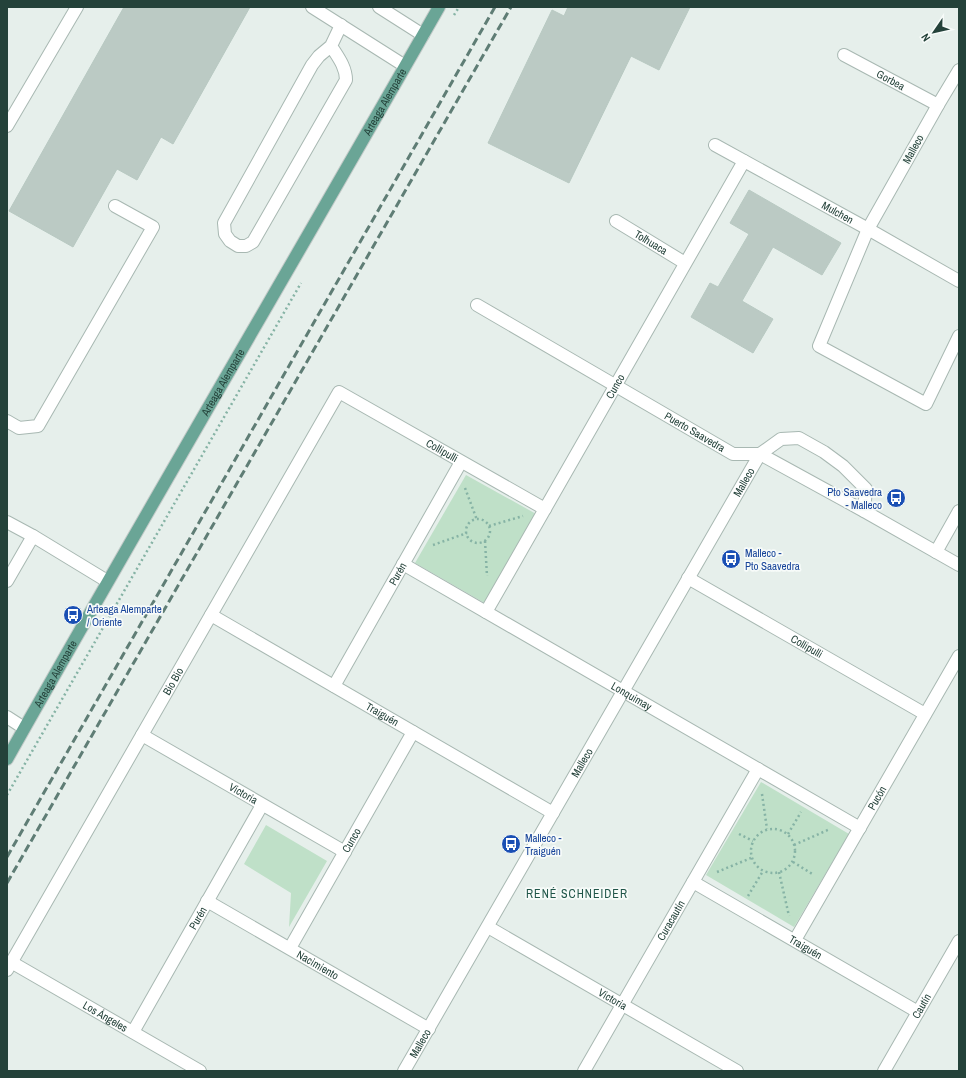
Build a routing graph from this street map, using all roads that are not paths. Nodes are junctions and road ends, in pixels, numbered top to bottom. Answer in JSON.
{"nodes":[{"id":1,"x":77,"y":7,"type":"edge"},
{"id":2,"x":312,"y":7,"type":"edge"},
{"id":3,"x":379,"y":7,"type":"edge"},
{"id":4,"x":439,"y":7,"type":"edge"},
{"id":5,"x":341,"y":25,"type":"junction"},
{"id":6,"x":423,"y":35,"type":"junction"},
{"id":7,"x":331,"y":46,"type":"junction"},
{"id":8,"x":844,"y":55,"type":"dead end"},
{"id":9,"x":405,"y":66,"type":"junction"},
{"id":10,"x":959,"y":70,"type":"edge"},
{"id":11,"x":938,"y":105,"type":"junction"},
{"id":12,"x":7,"y":126,"type":"edge"},
{"id":13,"x":716,"y":145,"type":"dead end"},
{"id":14,"x":744,"y":161,"type":"junction"},
{"id":15,"x":115,"y":206,"type":"dead end"},
{"id":16,"x":616,"y":221,"type":"dead end"},
{"id":17,"x":868,"y":229,"type":"junction"},
{"id":18,"x":686,"y":263,"type":"junction"},
{"id":19,"x":959,"y":281,"type":"edge"},
{"id":20,"x":477,"y":306,"type":"dead end"},
{"id":21,"x":959,"y":336,"type":"edge"},
{"id":22,"x":616,"y":386,"type":"junction"},
{"id":23,"x":338,"y":392,"type":"joint"},
{"id":24,"x":7,"y":421,"type":"edge"},
{"id":25,"x":760,"y":454,"type":"junction"},
{"id":26,"x":459,"y":465,"type":"junction"},
{"id":27,"x":545,"y":509,"type":"junction"},
{"id":28,"x":864,"y":511,"type":"junction"},
{"id":29,"x":959,"y":512,"type":"edge"},
{"id":30,"x":7,"y":522,"type":"edge"},
{"id":31,"x":32,"y":536,"type":"junction"},
{"id":32,"x":936,"y":552,"type":"junction"},
{"id":33,"x":403,"y":564,"type":"junction"},
{"id":34,"x":959,"y":565,"type":"edge"},
{"id":35,"x":688,"y":578,"type":"junction"},
{"id":36,"x":7,"y":581,"type":"edge"},
{"id":37,"x":107,"y":582,"type":"junction"},
{"id":38,"x":486,"y":612,"type":"junction"},
{"id":39,"x":211,"y":615,"type":"junction"},
{"id":40,"x":959,"y":656,"type":"edge"},
{"id":41,"x":334,"y":686,"type":"junction"},
{"id":42,"x":623,"y":691,"type":"junction"},
{"id":43,"x":925,"y":714,"type":"junction"},
{"id":44,"x":7,"y":717,"type":"edge"},
{"id":45,"x":24,"y":728,"type":"junction"},
{"id":46,"x":413,"y":732,"type":"junction"},
{"id":47,"x":142,"y":736,"type":"junction"},
{"id":48,"x":7,"y":759,"type":"edge"},
{"id":49,"x":758,"y":769,"type":"junction"},
{"id":50,"x":262,"y":805,"type":"junction"},
{"id":51,"x":553,"y":813,"type":"junction"},
{"id":52,"x":860,"y":828,"type":"junction"},
{"id":53,"x":345,"y":852,"type":"junction"},
{"id":54,"x":693,"y":882,"type":"junction"},
{"id":55,"x":207,"y":901,"type":"junction"},
{"id":56,"x":488,"y":927,"type":"junction"},
{"id":57,"x":795,"y":940,"type":"junction"},
{"id":58,"x":959,"y":941,"type":"edge"},
{"id":59,"x":290,"y":948,"type":"junction"},
{"id":60,"x":9,"y":966,"type":"edge"},
{"id":61,"x":622,"y":1005,"type":"junction"},
{"id":62,"x":918,"y":1012,"type":"junction"},
{"id":63,"x":429,"y":1029,"type":"junction"},
{"id":64,"x":133,"y":1032,"type":"junction"},
{"id":65,"x":200,"y":1071,"type":"edge"},
{"id":66,"x":404,"y":1071,"type":"edge"},
{"id":67,"x":584,"y":1071,"type":"edge"},
{"id":68,"x":738,"y":1071,"type":"edge"},
{"id":69,"x":884,"y":1071,"type":"edge"}],
"edges":[{"from":1,"to":12,"type":"street"},
{"from":2,"to":5,"type":"street"},
{"from":3,"to":6,"type":"street"},
{"from":4,"to":6,"type":"main road","name":"Arteaga Alemparte"},
{"from":5,"to":7,"type":"street"},
{"from":5,"to":9,"type":"street"},
{"from":6,"to":9,"type":"main road","name":"Arteaga Alemparte"},
{"from":7,"to":7,"type":"street"},
{"from":8,"to":11,"type":"street","name":"Gorbea"},
{"from":9,"to":37,"type":"main road","name":"Arteaga Alemparte"},
{"from":10,"to":11,"type":"street","name":"Malleco"},
{"from":11,"to":17,"type":"street","name":"Malleco"},
{"from":13,"to":14,"type":"street","name":"Mulchen"},
{"from":14,"to":17,"type":"street","name":"Mulchen"},
{"from":14,"to":18,"type":"street","name":"Cunco"},
{"from":15,"to":24,"type":"street"},
{"from":16,"to":18,"type":"street","name":"Tolhuaca"},
{"from":17,"to":19,"type":"street","name":"Mulchen"},
{"from":17,"to":21,"type":"street","name":"Malleco"},
{"from":18,"to":22,"type":"street","name":"Cunco"},
{"from":20,"to":22,"type":"street","name":"Puerto Saavedra"},
{"from":22,"to":25,"type":"street","name":"Puerto Saavedra"},
{"from":22,"to":27,"type":"street","name":"Cunco"},
{"from":23,"to":26,"type":"street","name":"Collipulli"},
{"from":23,"to":39,"type":"street","name":"Bio Bio"},
{"from":25,"to":28,"type":"street","name":"Puerto Saavedra"},
{"from":25,"to":28,"type":"street"},
{"from":25,"to":35,"type":"street","name":"Malleco"},
{"from":26,"to":27,"type":"street","name":"Collipulli"},
{"from":26,"to":33,"type":"street","name":"Purén"},
{"from":27,"to":38,"type":"street","name":"Cunco"},
{"from":28,"to":32,"type":"street","name":"Puerto Saavedra"},
{"from":29,"to":32,"type":"street"},
{"from":30,"to":31,"type":"street"},
{"from":31,"to":36,"type":"street"},
{"from":31,"to":37,"type":"street"},
{"from":32,"to":34,"type":"street","name":"Puerto Saavedra"},
{"from":33,"to":38,"type":"street","name":"Lonquimay"},
{"from":33,"to":41,"type":"street","name":"Purén"},
{"from":35,"to":42,"type":"street","name":"Malleco"},
{"from":35,"to":43,"type":"street","name":"Collipulli"},
{"from":37,"to":45,"type":"main road","name":"Arteaga Alemparte"},
{"from":38,"to":42,"type":"street","name":"Lonquimay"},
{"from":39,"to":41,"type":"street","name":"Traiguén"},
{"from":39,"to":47,"type":"street","name":"Bio Bio"},
{"from":40,"to":43,"type":"street","name":"Pucón"},
{"from":41,"to":46,"type":"street","name":"Traiguén"},
{"from":42,"to":49,"type":"street","name":"Lonquimay"},
{"from":42,"to":51,"type":"street","name":"Malleco"},
{"from":43,"to":52,"type":"street","name":"Pucón"},
{"from":44,"to":45,"type":"street"},
{"from":45,"to":48,"type":"main road","name":"Arteaga Alemparte"},
{"from":46,"to":51,"type":"street","name":"Traiguén"},
{"from":46,"to":53,"type":"street","name":"Cunco"},
{"from":47,"to":50,"type":"street","name":"Victoria"},
{"from":47,"to":60,"type":"street","name":"Bio Bio"},
{"from":49,"to":52,"type":"street","name":"Lonquimay"},
{"from":49,"to":54,"type":"street","name":"Curacautín"},
{"from":50,"to":53,"type":"street","name":"Victoria"},
{"from":50,"to":55,"type":"street","name":"Purén"},
{"from":51,"to":56,"type":"street","name":"Malleco"},
{"from":52,"to":57,"type":"street","name":"Pucón"},
{"from":53,"to":59,"type":"street","name":"Cunco"},
{"from":54,"to":57,"type":"street","name":"Traiguén"},
{"from":54,"to":61,"type":"street","name":"Curacautín"},
{"from":55,"to":59,"type":"street","name":"Nacimiento"},
{"from":55,"to":64,"type":"street","name":"Purén"},
{"from":56,"to":61,"type":"street","name":"Victoria"},
{"from":56,"to":63,"type":"street","name":"Malleco"},
{"from":57,"to":62,"type":"street","name":"Traiguén"},
{"from":58,"to":62,"type":"street","name":"Cautín"},
{"from":59,"to":63,"type":"street","name":"Nacimiento"},
{"from":60,"to":64,"type":"street","name":"Los Ángeles"},
{"from":61,"to":67,"type":"street","name":"Curacautín"},
{"from":61,"to":68,"type":"street","name":"Victoria"},
{"from":62,"to":69,"type":"street","name":"Cautín"},
{"from":63,"to":66,"type":"street","name":"Malleco"},
{"from":64,"to":65,"type":"street","name":"Los Ángeles"}]}
